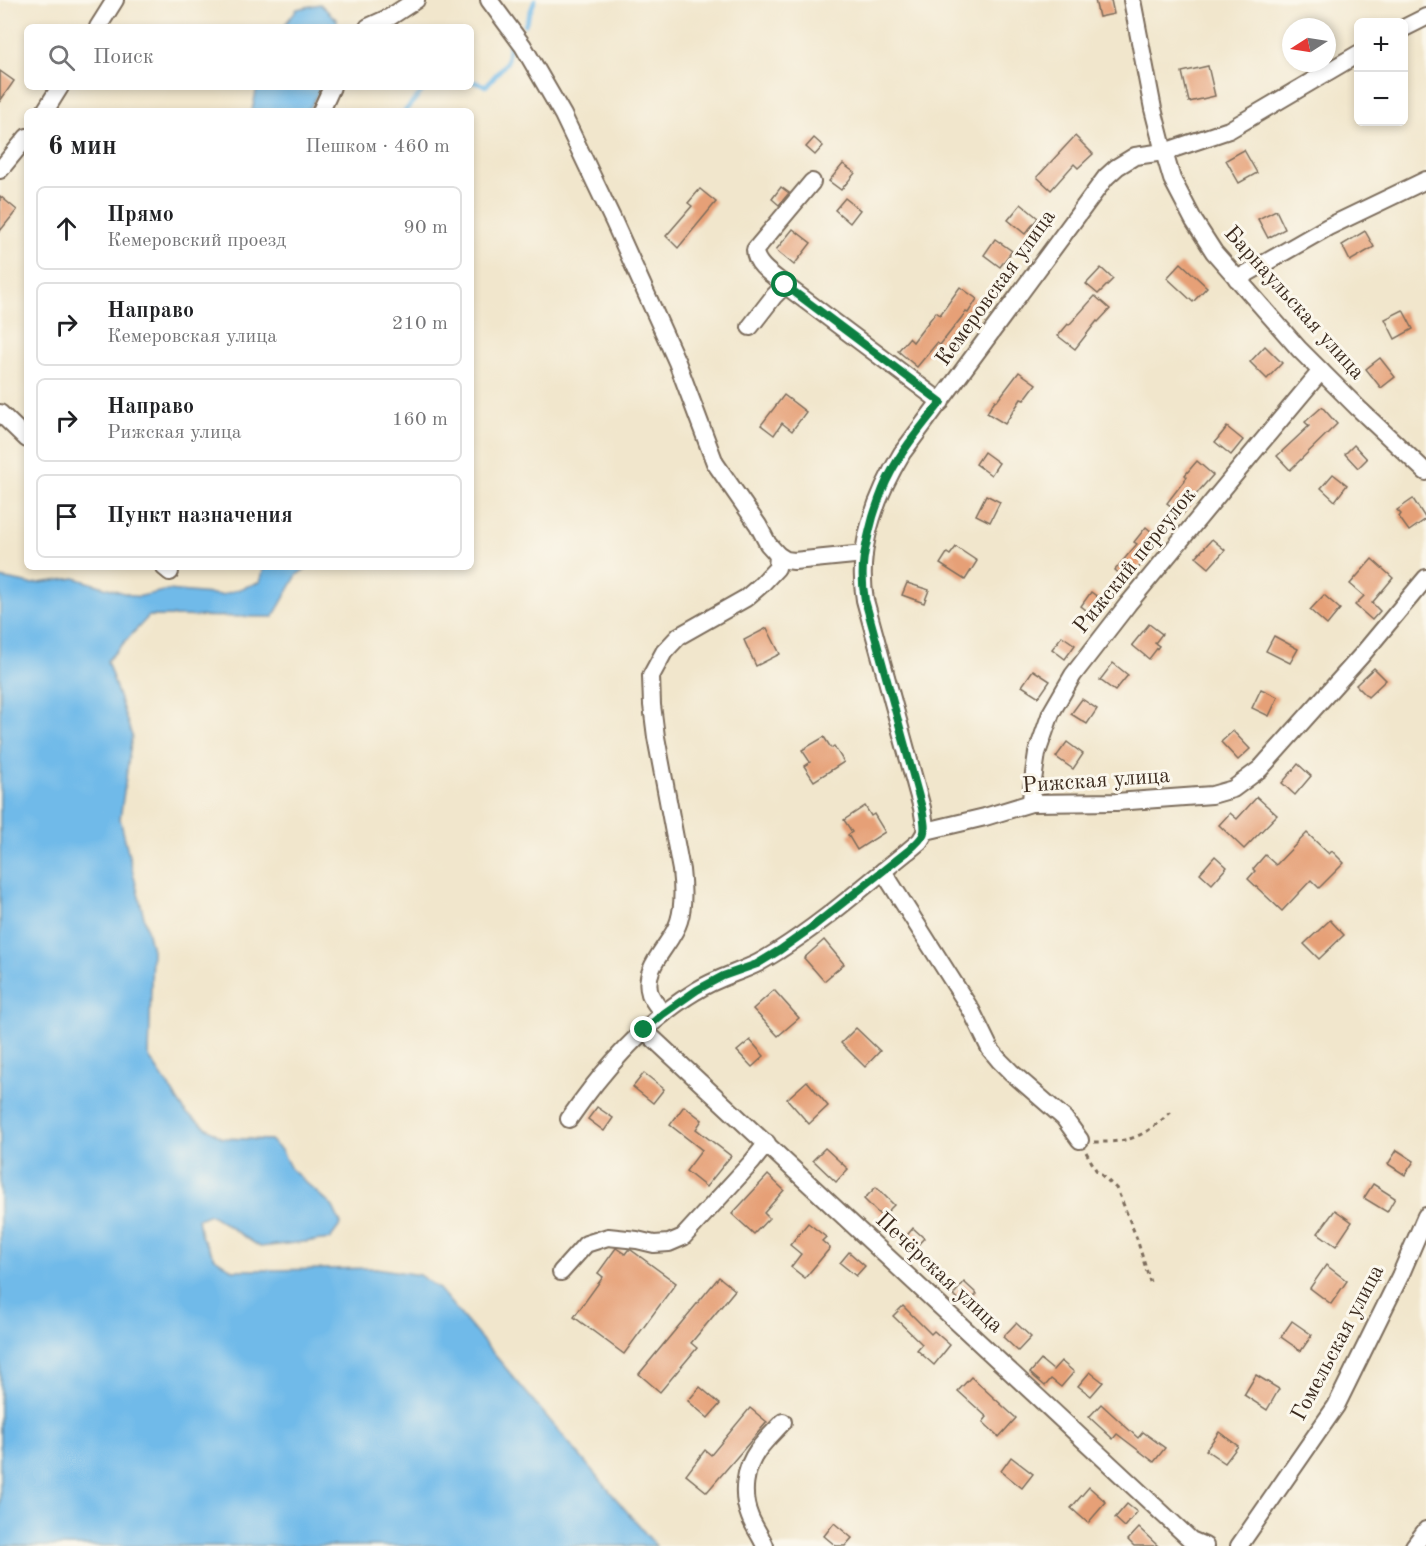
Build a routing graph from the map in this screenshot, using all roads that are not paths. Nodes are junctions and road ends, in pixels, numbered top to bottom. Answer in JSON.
{"nodes":[{"id":1,"x":115,"y":0,"type":"edge"},
{"id":2,"x":416,"y":0,"type":"edge"},
{"id":3,"x":489,"y":0,"type":"edge"},
{"id":4,"x":1132,"y":0,"type":"edge"},
{"id":5,"x":1426,"y":16,"type":"edge"},
{"id":6,"x":100,"y":24,"type":"edge"},
{"id":7,"x":375,"y":24,"type":"edge"},
{"id":8,"x":1408,"y":26,"type":"edge"},
{"id":9,"x":1354,"y":57,"type":"edge"},
{"id":10,"x":58,"y":90,"type":"edge"},
{"id":11,"x":331,"y":90,"type":"edge"},
{"id":12,"x":47,"y":108,"type":"edge"},
{"id":13,"x":322,"y":108,"type":"edge"},
{"id":14,"x":24,"y":141,"type":"edge"},
{"id":15,"x":1164,"y":152,"type":"junction"},
{"id":16,"x":0,"y":170,"type":"edge"},
{"id":17,"x":1426,"y":180,"type":"edge"},
{"id":18,"x":812,"y":182,"type":"dead end"},
{"id":19,"x":1237,"y":279,"type":"junction"},
{"id":20,"x":785,"y":285,"type":"junction"},
{"id":21,"x":750,"y":327,"type":"dead end"},
{"id":22,"x":1321,"y":371,"type":"junction"},
{"id":23,"x":941,"y":402,"type":"junction"},
{"id":24,"x":0,"y":413,"type":"edge"},
{"id":25,"x":24,"y":436,"type":"edge"},
{"id":26,"x":1426,"y":472,"type":"edge"},
{"id":27,"x":864,"y":554,"type":"junction"},
{"id":28,"x":778,"y":555,"type":"junction"},
{"id":29,"x":1426,"y":578,"type":"edge"},
{"id":30,"x":1031,"y":803,"type":"junction"},
{"id":31,"x":926,"y":831,"type":"junction"},
{"id":32,"x":883,"y":871,"type":"junction"},
{"id":33,"x":663,"y":1014,"type":"junction"},
{"id":34,"x":644,"y":1030,"type":"junction"},
{"id":35,"x":569,"y":1119,"type":"dead end"},
{"id":36,"x":1080,"y":1140,"type":"road end"},
{"id":37,"x":767,"y":1143,"type":"junction"},
{"id":38,"x":1426,"y":1216,"type":"edge"},
{"id":39,"x":561,"y":1272,"type":"dead end"},
{"id":40,"x":783,"y":1422,"type":"dead end"},
{"id":41,"x":1426,"y":1530,"type":"edge"},
{"id":42,"x":1248,"y":1542,"type":"edge"},
{"id":43,"x":765,"y":1546,"type":"edge"},
{"id":44,"x":1205,"y":1546,"type":"edge"},
{"id":45,"x":1414,"y":1546,"type":"edge"}],
"edges":[{"from":1,"to":6,"type":"street"},
{"from":2,"to":7,"type":"street"},
{"from":3,"to":28,"type":"street"},
{"from":4,"to":15,"type":"street","name":"Барнаульская улица"},
{"from":5,"to":8,"type":"street"},
{"from":9,"to":15,"type":"street","name":"Кемеровская улица"},
{"from":10,"to":12,"type":"street"},
{"from":11,"to":13,"type":"street"},
{"from":14,"to":16,"type":"street"},
{"from":15,"to":19,"type":"street","name":"Барнаульская улица"},
{"from":15,"to":23,"type":"street","name":"Кемеровская улица"},
{"from":17,"to":19,"type":"street"},
{"from":18,"to":20,"type":"street"},
{"from":19,"to":22,"type":"street","name":"Барнаульская улица"},
{"from":20,"to":21,"type":"street"},
{"from":20,"to":23,"type":"street"},
{"from":22,"to":26,"type":"street","name":"Барнаульская улица"},
{"from":22,"to":30,"type":"street","name":"Рижский переулок"},
{"from":23,"to":27,"type":"street","name":"Кемеровская улица"},
{"from":24,"to":25,"type":"street"},
{"from":27,"to":28,"type":"street"},
{"from":27,"to":31,"type":"street","name":"Кемеровская улица"},
{"from":28,"to":33,"type":"street"},
{"from":29,"to":30,"type":"street","name":"Рижская улица"},
{"from":30,"to":31,"type":"street","name":"Рижская улица"},
{"from":31,"to":32,"type":"street"},
{"from":32,"to":33,"type":"street"},
{"from":32,"to":36,"type":"street"},
{"from":33,"to":34,"type":"street"},
{"from":34,"to":35,"type":"street"},
{"from":34,"to":37,"type":"street","name":"Печёрская улица"},
{"from":37,"to":39,"type":"street"},
{"from":37,"to":44,"type":"street","name":"Печёрская улица"},
{"from":38,"to":42,"type":"street","name":"Гомельская улица"},
{"from":40,"to":43,"type":"street"},
{"from":41,"to":45,"type":"street"}]}
